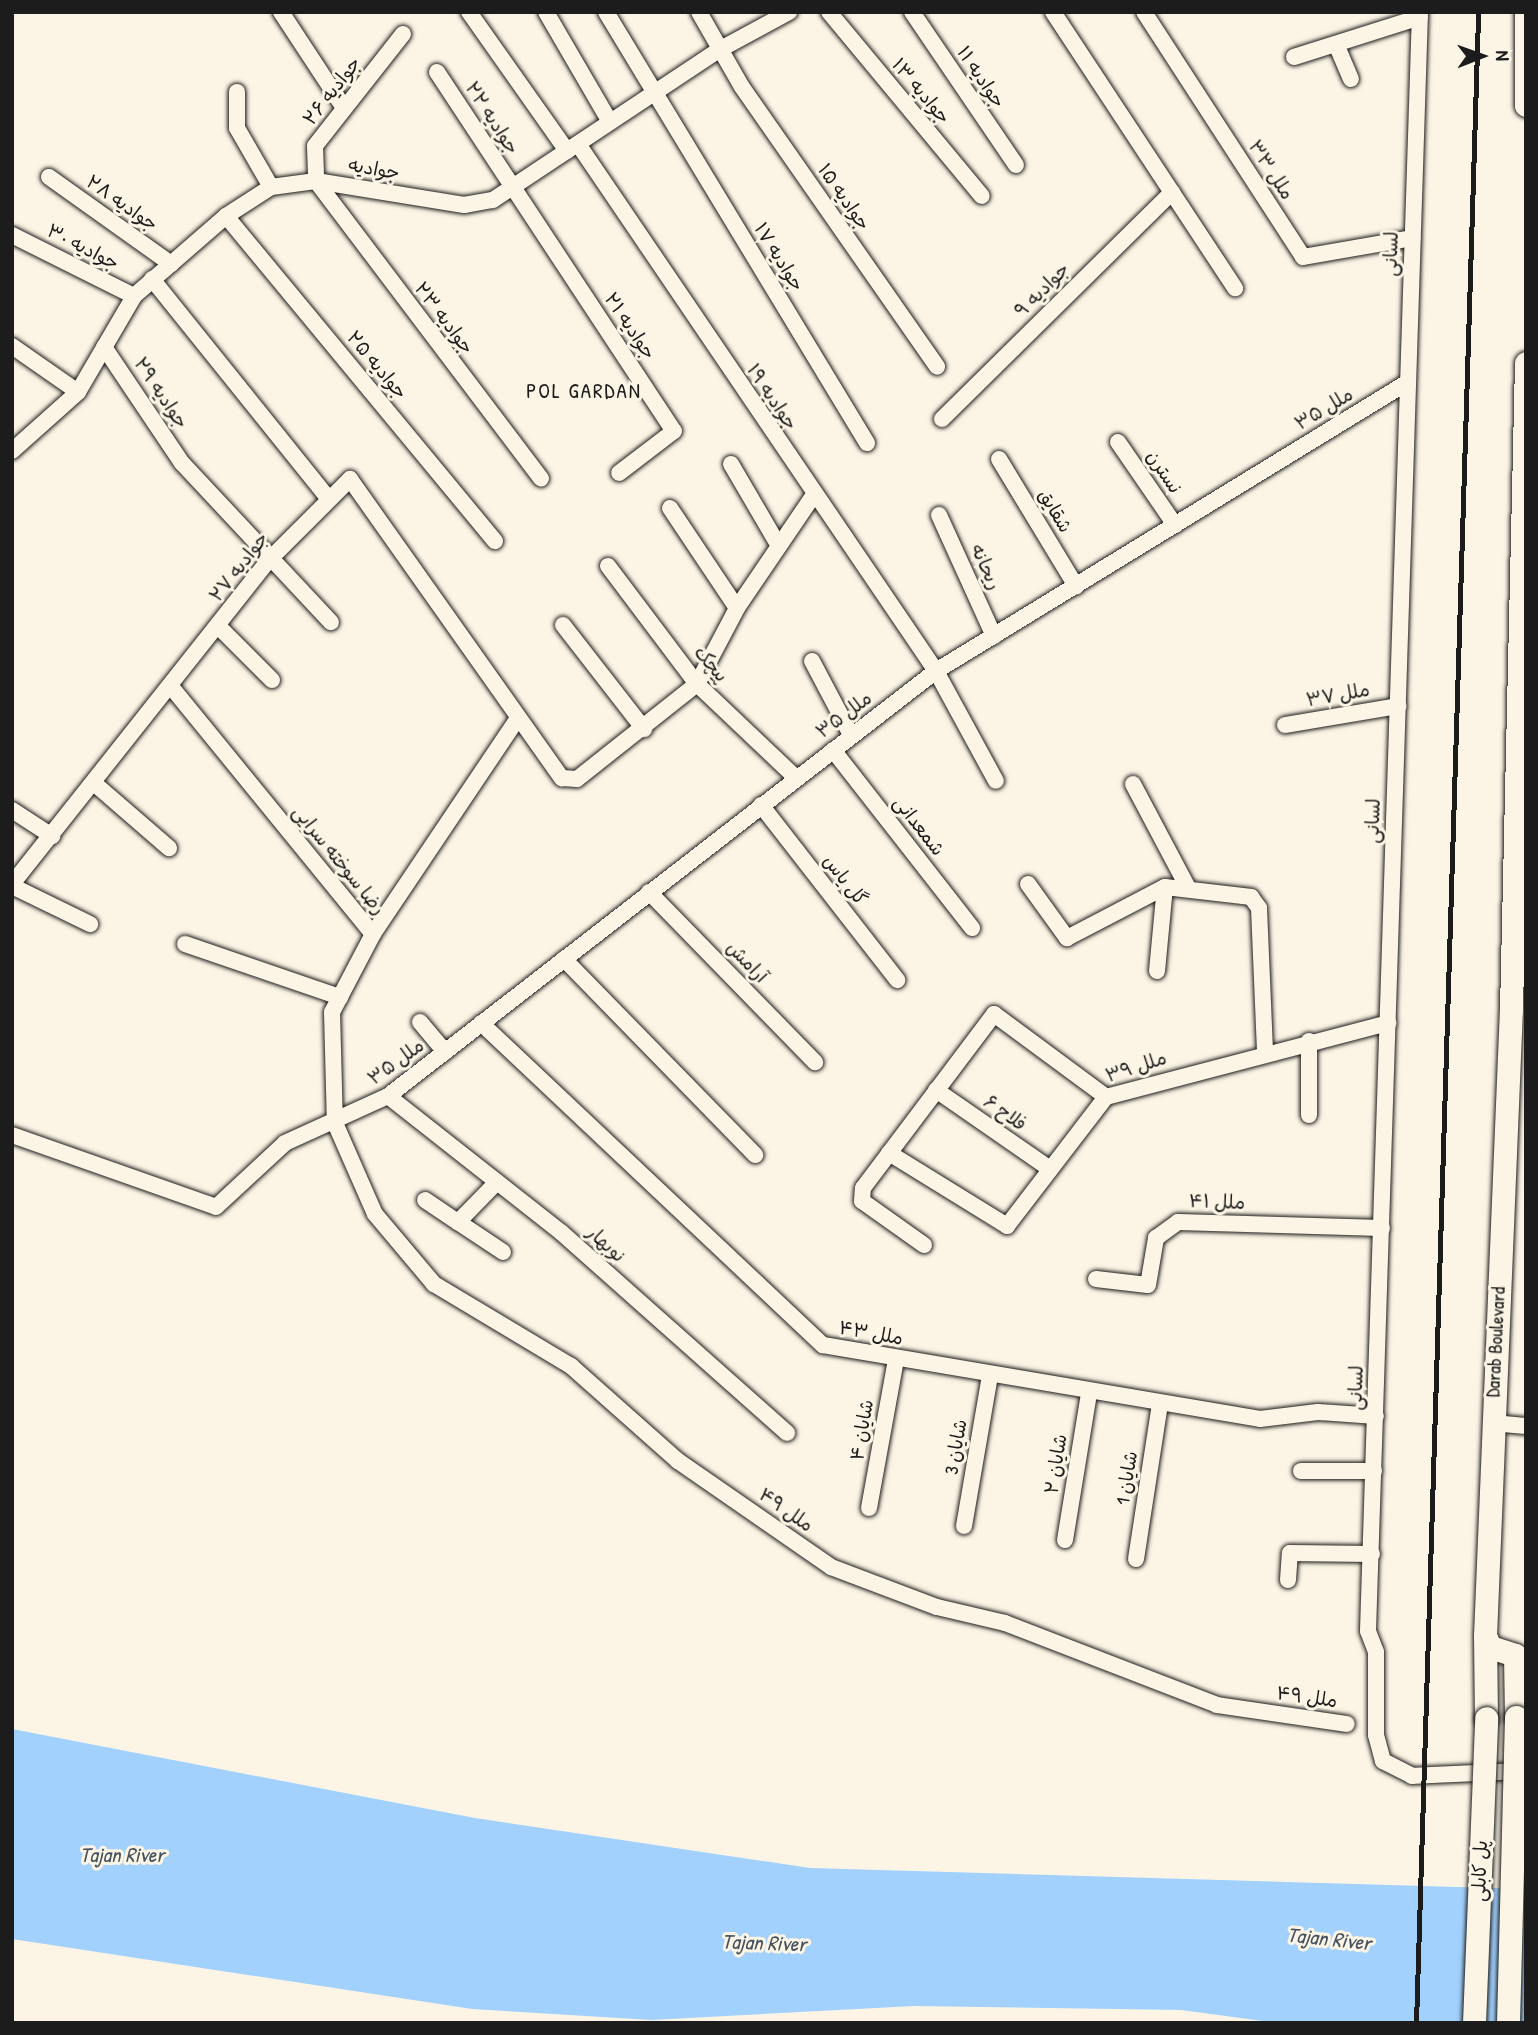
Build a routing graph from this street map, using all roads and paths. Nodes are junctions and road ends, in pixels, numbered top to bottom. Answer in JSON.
{"nodes":[{"id":1,"x":281,"y":12,"type":"edge"},
{"id":2,"x":469,"y":12,"type":"edge"},
{"id":3,"x":545,"y":12,"type":"edge"},
{"id":4,"x":606,"y":12,"type":"edge"},
{"id":5,"x":699,"y":12,"type":"edge"},
{"id":6,"x":829,"y":12,"type":"edge"},
{"id":7,"x":912,"y":12,"type":"edge"},
{"id":8,"x":1144,"y":12,"type":"edge"},
{"id":9,"x":1526,"y":12,"type":"edge"},
{"id":10,"x":781,"y":14,"type":"edge"},
{"id":11,"x":1058,"y":14,"type":"edge"},
{"id":12,"x":1420,"y":15,"type":"edge"},
{"id":13,"x":403,"y":34,"type":"dead end"},
{"id":14,"x":1336,"y":44,"type":"junction"},
{"id":15,"x":719,"y":50,"type":"junction"},
{"id":16,"x":1294,"y":57,"type":"dead end"},
{"id":17,"x":437,"y":72,"type":"dead end"},
{"id":18,"x":1351,"y":79,"type":"dead end"},
{"id":19,"x":237,"y":92,"type":"dead end"},
{"id":20,"x":652,"y":94,"type":"junction"},
{"id":21,"x":1526,"y":105,"type":"edge"},
{"id":22,"x":344,"y":108,"type":"junction"},
{"id":23,"x":610,"y":122,"type":"junction"},
{"id":24,"x":572,"y":147,"type":"junction"},
{"id":25,"x":1016,"y":165,"type":"dead end"},
{"id":26,"x":48,"y":177,"type":"dead end"},
{"id":27,"x":316,"y":181,"type":"junction"},
{"id":28,"x":271,"y":187,"type":"junction"},
{"id":29,"x":513,"y":187,"type":"junction"},
{"id":30,"x":1171,"y":192,"type":"junction"},
{"id":31,"x":982,"y":196,"type":"dead end"},
{"id":32,"x":226,"y":216,"type":"junction"},
{"id":33,"x":12,"y":235,"type":"edge"},
{"id":34,"x":1412,"y":238,"type":"junction"},
{"id":35,"x":170,"y":264,"type":"junction"},
{"id":36,"x":152,"y":279,"type":"junction"},
{"id":37,"x":1235,"y":288,"type":"dead end"},
{"id":38,"x":134,"y":296,"type":"junction"},
{"id":39,"x":12,"y":346,"type":"edge"},
{"id":40,"x":104,"y":347,"type":"junction"},
{"id":41,"x":1526,"y":363,"type":"edge"},
{"id":42,"x":937,"y":367,"type":"dead end"},
{"id":43,"x":1408,"y":382,"type":"junction"},
{"id":44,"x":78,"y":393,"type":"junction"},
{"id":45,"x":942,"y":419,"type":"dead end"},
{"id":46,"x":1118,"y":442,"type":"dead end"},
{"id":47,"x":867,"y":443,"type":"dead end"},
{"id":48,"x":12,"y":451,"type":"edge"},
{"id":49,"x":999,"y":459,"type":"dead end"},
{"id":50,"x":732,"y":464,"type":"dead end"},
{"id":51,"x":619,"y":473,"type":"dead end"},
{"id":52,"x":541,"y":478,"type":"dead end"},
{"id":53,"x":813,"y":496,"type":"junction"},
{"id":54,"x":327,"y":497,"type":"junction"},
{"id":55,"x":670,"y":508,"type":"dead end"},
{"id":56,"x":939,"y":515,"type":"dead end"},
{"id":57,"x":1175,"y":525,"type":"junction"},
{"id":58,"x":495,"y":541,"type":"dead end"},
{"id":59,"x":779,"y":546,"type":"junction"},
{"id":60,"x":268,"y":561,"type":"junction"},
{"id":61,"x":608,"y":566,"type":"dead end"},
{"id":62,"x":1076,"y":586,"type":"junction"},
{"id":63,"x":737,"y":608,"type":"junction"},
{"id":64,"x":331,"y":622,"type":"dead end"},
{"id":65,"x":563,"y":625,"type":"dead end"},
{"id":66,"x":219,"y":627,"type":"junction"},
{"id":67,"x":994,"y":636,"type":"junction"},
{"id":68,"x":812,"y":660,"type":"dead end"},
{"id":69,"x":936,"y":671,"type":"junction"},
{"id":70,"x":272,"y":680,"type":"dead end"},
{"id":71,"x":697,"y":684,"type":"junction"},
{"id":72,"x":173,"y":689,"type":"junction"},
{"id":73,"x":1398,"y":706,"type":"junction"},
{"id":74,"x":517,"y":718,"type":"junction"},
{"id":75,"x":1286,"y":725,"type":"dead end"},
{"id":76,"x":644,"y":729,"type":"junction"},
{"id":77,"x":851,"y":735,"type":"junction"},
{"id":78,"x":833,"y":750,"type":"junction"},
{"id":79,"x":796,"y":778,"type":"junction"},
{"id":80,"x":996,"y":781,"type":"dead end"},
{"id":81,"x":94,"y":784,"type":"junction"},
{"id":82,"x":1133,"y":784,"type":"dead end"},
{"id":83,"x":761,"y":805,"type":"junction"},
{"id":84,"x":12,"y":810,"type":"edge"},
{"id":85,"x":52,"y":836,"type":"junction"},
{"id":86,"x":169,"y":848,"type":"dead end"},
{"id":87,"x":1028,"y":884,"type":"dead end"},
{"id":88,"x":12,"y":885,"type":"edge"},
{"id":89,"x":1187,"y":886,"type":"junction"},
{"id":90,"x":1165,"y":887,"type":"junction"},
{"id":91,"x":649,"y":892,"type":"junction"},
{"id":92,"x":90,"y":924,"type":"dead end"},
{"id":93,"x":972,"y":928,"type":"dead end"},
{"id":94,"x":373,"y":934,"type":"junction"},
{"id":95,"x":185,"y":944,"type":"dead end"},
{"id":96,"x":564,"y":959,"type":"junction"},
{"id":97,"x":1157,"y":971,"type":"dead end"},
{"id":98,"x":897,"y":980,"type":"dead end"},
{"id":99,"x":1526,"y":984,"type":"edge"},
{"id":100,"x":340,"y":997,"type":"junction"},
{"id":101,"x":1511,"y":1009,"type":"junction"},
{"id":102,"x":420,"y":1022,"type":"dead end"},
{"id":103,"x":481,"y":1023,"type":"junction"},
{"id":104,"x":1388,"y":1023,"type":"junction"},
{"id":105,"x":1309,"y":1041,"type":"junction"},
{"id":106,"x":1265,"y":1051,"type":"junction"},
{"id":107,"x":445,"y":1052,"type":"junction"},
{"id":108,"x":815,"y":1062,"type":"dead end"},
{"id":109,"x":936,"y":1090,"type":"junction"},
{"id":110,"x":388,"y":1096,"type":"junction"},
{"id":111,"x":1106,"y":1097,"type":"junction"},
{"id":112,"x":1309,"y":1115,"type":"dead end"},
{"id":113,"x":335,"y":1124,"type":"junction"},
{"id":114,"x":12,"y":1135,"type":"edge"},
{"id":115,"x":889,"y":1153,"type":"junction"},
{"id":116,"x":755,"y":1155,"type":"dead end"},
{"id":117,"x":1050,"y":1170,"type":"junction"},
{"id":118,"x":497,"y":1182,"type":"junction"},
{"id":119,"x":425,"y":1200,"type":"dead end"},
{"id":120,"x":458,"y":1222,"type":"junction"},
{"id":121,"x":1382,"y":1228,"type":"junction"},
{"id":122,"x":924,"y":1245,"type":"dead end"},
{"id":123,"x":503,"y":1252,"type":"dead end"},
{"id":124,"x":1096,"y":1279,"type":"dead end"},
{"id":125,"x":896,"y":1359,"type":"junction"},
{"id":126,"x":990,"y":1376,"type":"junction"},
{"id":127,"x":1089,"y":1394,"type":"junction"},
{"id":128,"x":1160,"y":1404,"type":"junction"},
{"id":129,"x":1376,"y":1416,"type":"junction"},
{"id":130,"x":1492,"y":1423,"type":"junction"},
{"id":131,"x":1526,"y":1426,"type":"edge"},
{"id":132,"x":787,"y":1433,"type":"dead end"},
{"id":133,"x":1301,"y":1471,"type":"dead end"},
{"id":134,"x":1374,"y":1471,"type":"junction"},
{"id":135,"x":869,"y":1508,"type":"dead end"},
{"id":136,"x":964,"y":1526,"type":"dead end"},
{"id":137,"x":1065,"y":1540,"type":"dead end"},
{"id":138,"x":1372,"y":1554,"type":"junction"},
{"id":139,"x":1136,"y":1559,"type":"dead end"},
{"id":140,"x":1288,"y":1580,"type":"dead end"},
{"id":141,"x":1485,"y":1636,"type":"junction"},
{"id":142,"x":1520,"y":1657,"type":"edge"},
{"id":143,"x":1486,"y":1718,"type":"joint"},
{"id":144,"x":1347,"y":1724,"type":"dead end"},
{"id":145,"x":1526,"y":1770,"type":"edge"},
{"id":146,"x":1475,"y":2023,"type":"edge"},
{"id":147,"x":1508,"y":2023,"type":"edge"}],
"edges":[{"from":1,"to":22,"type":"street"},
{"from":2,"to":24,"type":"street","name":"جوادیه ۱۹"},
{"from":3,"to":23,"type":"street"},
{"from":4,"to":20,"type":"street","name":"جوادیه ۱۷"},
{"from":5,"to":15,"type":"street","name":"جوادیه ۱۵"},
{"from":6,"to":31,"type":"street","name":"جوادیه ۱۳"},
{"from":7,"to":25,"type":"street","name":"جوادیه ۱۱"},
{"from":8,"to":34,"type":"street","name":"ملل ۳۳"},
{"from":9,"to":21,"type":"main road"},
{"from":10,"to":15,"type":"street","name":"جوادیه"},
{"from":11,"to":30,"type":"street"},
{"from":12,"to":14,"type":"street"},
{"from":12,"to":34,"type":"street","name":"لسانی"},
{"from":13,"to":22,"type":"street","name":"جوادیه ۲۶"},
{"from":14,"to":16,"type":"street"},
{"from":14,"to":18,"type":"street"},
{"from":15,"to":20,"type":"street","name":"جوادیه"},
{"from":15,"to":42,"type":"street","name":"جوادیه ۱۵"},
{"from":17,"to":29,"type":"street","name":"جوادیه ۲۲"},
{"from":19,"to":28,"type":"street"},
{"from":20,"to":23,"type":"street","name":"جوادیه"},
{"from":20,"to":47,"type":"street","name":"جوادیه ۱۷"},
{"from":22,"to":27,"type":"street","name":"جوادیه ۲۶"},
{"from":23,"to":24,"type":"street","name":"جوادیه"},
{"from":24,"to":29,"type":"street","name":"جوادیه"},
{"from":24,"to":53,"type":"street","name":"جوادیه ۱۹"},
{"from":26,"to":35,"type":"street","name":"جوادیه ۲۸"},
{"from":27,"to":28,"type":"street","name":"جوادیه"},
{"from":27,"to":29,"type":"street","name":"جوادیه"},
{"from":27,"to":52,"type":"street","name":"جوادیه ۲۳"},
{"from":28,"to":32,"type":"street","name":"جوادیه"},
{"from":29,"to":51,"type":"street","name":"جوادیه ۲۱"},
{"from":30,"to":37,"type":"street"},
{"from":30,"to":45,"type":"street","name":"جوادیه ۹"},
{"from":32,"to":35,"type":"street","name":"جوادیه"},
{"from":32,"to":58,"type":"street","name":"جوادیه ۲۵"},
{"from":33,"to":38,"type":"street","name":"جوادیه ۳۰"},
{"from":34,"to":43,"type":"street","name":"لسانی"},
{"from":35,"to":36,"type":"street","name":"جوادیه"},
{"from":36,"to":38,"type":"street","name":"جوادیه"},
{"from":36,"to":54,"type":"street"},
{"from":38,"to":40,"type":"street","name":"جوادیه"},
{"from":39,"to":44,"type":"street"},
{"from":40,"to":44,"type":"street","name":"جوادیه"},
{"from":40,"to":60,"type":"street","name":"جوادیه ۲۹"},
{"from":41,"to":101,"type":"main road","name":"Darab Boulevard"},
{"from":43,"to":57,"type":"street","name":"ملل ۳۵"},
{"from":43,"to":73,"type":"street","name":"لسانی"},
{"from":44,"to":48,"type":"street","name":"جوادیه"},
{"from":46,"to":57,"type":"street","name":"نسترن"},
{"from":49,"to":62,"type":"street","name":"شقایق"},
{"from":50,"to":59,"type":"street"},
{"from":53,"to":59,"type":"street"},
{"from":53,"to":69,"type":"street","name":"جوادیه ۱۹"},
{"from":54,"to":60,"type":"street","name":"جوادیه ۲۷"},
{"from":54,"to":74,"type":"street"},
{"from":55,"to":63,"type":"street"},
{"from":56,"to":67,"type":"street","name":"ریحانه"},
{"from":57,"to":62,"type":"street","name":"ملل ۳۵"},
{"from":59,"to":63,"type":"street"},
{"from":60,"to":64,"type":"street","name":"جوادیه ۲۹"},
{"from":60,"to":66,"type":"street","name":"جوادیه ۲۷"},
{"from":61,"to":71,"type":"street","name":"پیچک"},
{"from":62,"to":67,"type":"street","name":"ملل ۳۵"},
{"from":63,"to":71,"type":"street"},
{"from":65,"to":76,"type":"street"},
{"from":66,"to":70,"type":"street"},
{"from":66,"to":72,"type":"street","name":"جوادیه ۲۷"},
{"from":67,"to":69,"type":"street","name":"ملل ۳۵"},
{"from":68,"to":77,"type":"street"},
{"from":69,"to":77,"type":"street","name":"ملل ۳۵"},
{"from":69,"to":80,"type":"street","name":"جوادیه ۱۹"},
{"from":71,"to":76,"type":"street"},
{"from":71,"to":79,"type":"street","name":"پیچک"},
{"from":72,"to":81,"type":"street","name":"جوادیه ۲۷"},
{"from":72,"to":94,"type":"street","name":"رضا سوخته سرایی"},
{"from":73,"to":75,"type":"street","name":"ملل ۳۷"},
{"from":73,"to":104,"type":"street","name":"لسانی"},
{"from":74,"to":76,"type":"street"},
{"from":74,"to":94,"type":"street"},
{"from":77,"to":78,"type":"street","name":"ملل ۳۵"},
{"from":78,"to":79,"type":"street","name":"ملل ۳۵"},
{"from":78,"to":93,"type":"street","name":"شمعدانی"},
{"from":79,"to":83,"type":"street","name":"ملل ۳۵"},
{"from":81,"to":85,"type":"street","name":"جوادیه ۲۷"},
{"from":81,"to":86,"type":"street"},
{"from":82,"to":89,"type":"street"},
{"from":83,"to":91,"type":"street","name":"ملل ۳۵"},
{"from":83,"to":98,"type":"street","name":"گل یاس"},
{"from":84,"to":85,"type":"street"},
{"from":85,"to":88,"type":"street","name":"جوادیه ۲۷"},
{"from":87,"to":90,"type":"street"},
{"from":88,"to":92,"type":"street"},
{"from":89,"to":90,"type":"street"},
{"from":89,"to":106,"type":"street"},
{"from":90,"to":97,"type":"street"},
{"from":91,"to":96,"type":"street","name":"ملل ۳۵"},
{"from":91,"to":108,"type":"street","name":"آرامش"},
{"from":94,"to":100,"type":"street","name":"رضا سوخته سرایی"},
{"from":95,"to":100,"type":"street"},
{"from":96,"to":103,"type":"street","name":"ملل ۳۵"},
{"from":96,"to":116,"type":"street"},
{"from":99,"to":101,"type":"main road","name":"Darab Boulevard"},
{"from":100,"to":113,"type":"street","name":"رضا سوخته سرایی"},
{"from":101,"to":130,"type":"main road","name":"Darab Boulevard"},
{"from":102,"to":107,"type":"street"},
{"from":103,"to":107,"type":"street","name":"ملل ۳۵"},
{"from":103,"to":125,"type":"street","name":"ملل ۴۳"},
{"from":104,"to":105,"type":"street","name":"ملل ۳۹"},
{"from":104,"to":121,"type":"street","name":"لسانی"},
{"from":105,"to":106,"type":"street","name":"ملل ۳۹"},
{"from":105,"to":112,"type":"street"},
{"from":106,"to":111,"type":"street","name":"ملل ۳۹"},
{"from":107,"to":110,"type":"street","name":"ملل ۳۵"},
{"from":109,"to":111,"type":"street"},
{"from":109,"to":115,"type":"street"},
{"from":109,"to":117,"type":"street","name":"فلاح ۶"},
{"from":110,"to":113,"type":"street","name":"ملل ۳۵"},
{"from":110,"to":118,"type":"street","name":"نوبهار"},
{"from":111,"to":117,"type":"street","name":"ملل ۳۹"},
{"from":113,"to":114,"type":"street","name":"ملل ۳۵"},
{"from":113,"to":144,"type":"street","name":"ملل ۴۹"},
{"from":115,"to":117,"type":"street","name":"ملل ۳۹"},
{"from":115,"to":122,"type":"street"},
{"from":118,"to":120,"type":"street"},
{"from":118,"to":132,"type":"street","name":"نوبهار"},
{"from":119,"to":120,"type":"street"},
{"from":120,"to":123,"type":"street"},
{"from":121,"to":124,"type":"street","name":"ملل ۴۱"},
{"from":121,"to":129,"type":"street","name":"لسانی"},
{"from":125,"to":126,"type":"street","name":"ملل ۴۳"},
{"from":125,"to":135,"type":"street","name":"شایان ۴"},
{"from":126,"to":127,"type":"street","name":"ملل ۴۳"},
{"from":126,"to":136,"type":"street","name":"شایان 3"},
{"from":127,"to":128,"type":"street","name":"ملل ۴۳"},
{"from":127,"to":137,"type":"street","name":"شایان ۲"},
{"from":128,"to":129,"type":"street","name":"ملل ۴۳"},
{"from":128,"to":139,"type":"street","name":"شایان 1"},
{"from":129,"to":134,"type":"street","name":"لسانی"},
{"from":130,"to":131,"type":"street"},
{"from":130,"to":141,"type":"main road","name":"Darab Boulevard"},
{"from":133,"to":134,"type":"street"},
{"from":134,"to":138,"type":"street","name":"لسانی"},
{"from":138,"to":140,"type":"street"},
{"from":138,"to":145,"type":"street","name":"لسانی"},
{"from":141,"to":142,"type":"main road"},
{"from":141,"to":143,"type":"main road","name":"Darab Boulevard"},
{"from":142,"to":147,"type":"main road","name":"پل کابلی","bridge":true},
{"from":143,"to":146,"type":"main road","name":"پل کابلی","bridge":true}]}
